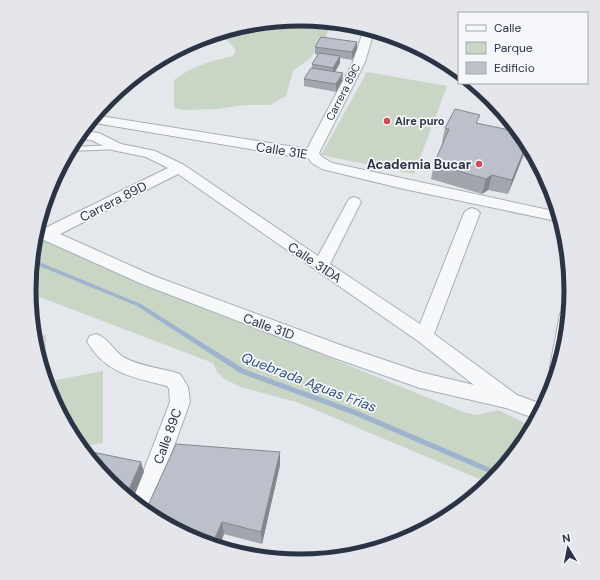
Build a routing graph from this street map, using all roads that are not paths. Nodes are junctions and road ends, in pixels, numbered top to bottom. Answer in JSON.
{"nodes":[{"id":1,"x":367,"y":35,"type":"edge"},
{"id":2,"x":99,"y":120,"type":"edge"},
{"id":3,"x":86,"y":135,"type":"edge"},
{"id":4,"x":117,"y":147,"type":"junction"},
{"id":5,"x":77,"y":149,"type":"edge"},
{"id":6,"x":312,"y":153,"type":"junction"},
{"id":7,"x":179,"y":168,"type":"junction"},
{"id":8,"x":354,"y":202,"type":"dead end"},
{"id":9,"x":472,"y":213,"type":"dead end"},
{"id":10,"x":553,"y":215,"type":"edge"},
{"id":11,"x":42,"y":232,"type":"edge"},
{"id":12,"x":321,"y":266,"type":"junction"},
{"id":13,"x":424,"y":336,"type":"junction"},
{"id":14,"x":96,"y":341,"type":"dead end"},
{"id":15,"x":510,"y":401,"type":"junction"},
{"id":16,"x":535,"y":410,"type":"edge"},
{"id":17,"x":143,"y":502,"type":"edge"}],
"edges":[{"from":1,"to":6,"type":"street","name":"Carrera 89C"},
{"from":2,"to":6,"type":"street","name":"Calle 31E"},
{"from":3,"to":4,"type":"street","name":"Calle 31DA"},
{"from":4,"to":5,"type":"lane"},
{"from":4,"to":7,"type":"street","name":"Calle 31DA"},
{"from":6,"to":10,"type":"street","name":"Calle 31E"},
{"from":7,"to":11,"type":"street","name":"Carrera 89D"},
{"from":7,"to":12,"type":"street","name":"Calle 31DA"},
{"from":8,"to":12,"type":"street"},
{"from":9,"to":13,"type":"street"},
{"from":11,"to":15,"type":"street","name":"Calle 31D"},
{"from":12,"to":13,"type":"street","name":"Calle 31DA"},
{"from":13,"to":15,"type":"street","name":"Calle 31DA"},
{"from":14,"to":17,"type":"street","name":"Calle 89C"},
{"from":15,"to":16,"type":"street","name":"Calle 31DA"}]}
